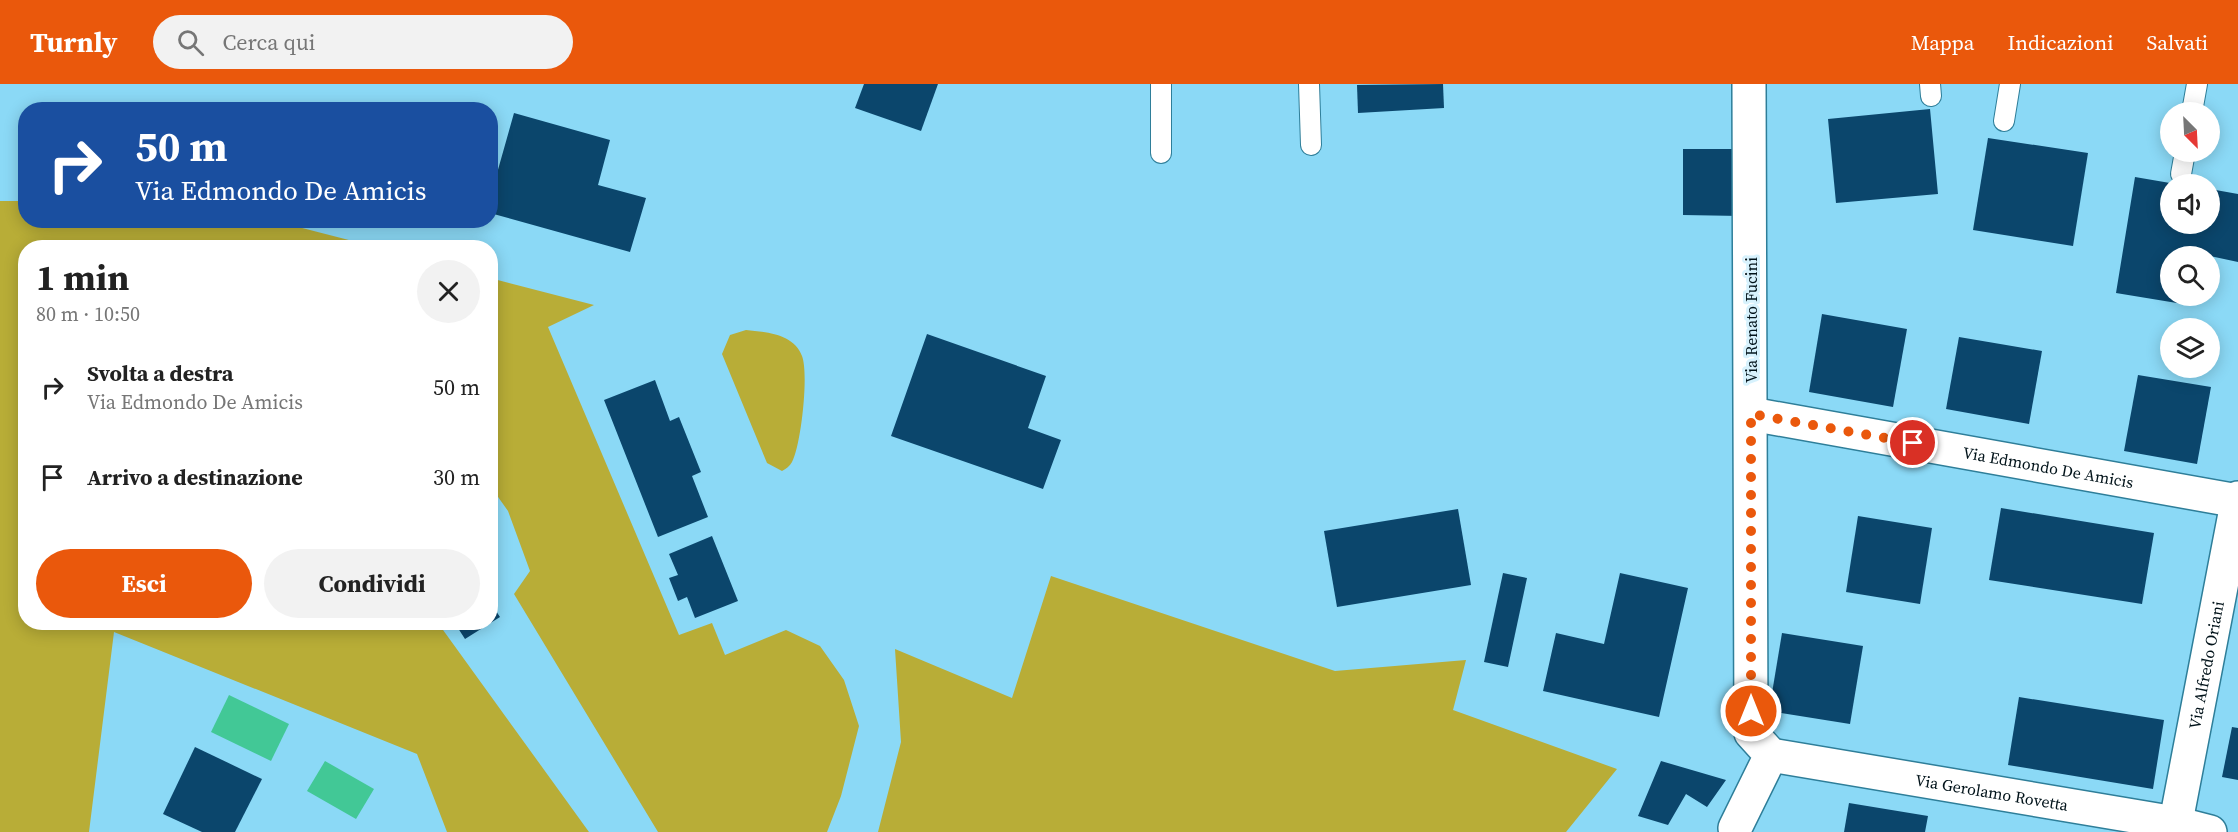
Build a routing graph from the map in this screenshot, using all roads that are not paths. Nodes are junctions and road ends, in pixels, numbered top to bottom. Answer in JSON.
{"nodes":[{"id":1,"x":1161,"y":84,"type":"edge"},
{"id":2,"x":1309,"y":84,"type":"edge"},
{"id":3,"x":1749,"y":84,"type":"edge"},
{"id":4,"x":2010,"y":84,"type":"edge"},
{"id":5,"x":2197,"y":84,"type":"edge"},
{"id":6,"x":2194,"y":102,"type":"edge"},
{"id":7,"x":2004,"y":121,"type":"dead end"},
{"id":8,"x":1311,"y":145,"type":"dead end"},
{"id":9,"x":1161,"y":153,"type":"dead end"},
{"id":10,"x":2183,"y":162,"type":"edge"},
{"id":11,"x":2181,"y":174,"type":"dead end"},
{"id":12,"x":1751,"y":414,"type":"junction"},
{"id":13,"x":2238,"y":500,"type":"edge"},
{"id":14,"x":1771,"y":755,"type":"junction"},
{"id":15,"x":2174,"y":827,"type":"edge"},
{"id":16,"x":1735,"y":828,"type":"dead end"},
{"id":17,"x":2210,"y":832,"type":"edge"}],
"edges":[{"from":1,"to":9,"type":"lane"},
{"from":2,"to":8,"type":"lane"},
{"from":3,"to":12,"type":"street","name":"Via Renato Fucini"},
{"from":4,"to":7,"type":"lane"},
{"from":5,"to":6,"type":"lane"},
{"from":10,"to":11,"type":"lane"},
{"from":12,"to":13,"type":"street","name":"Via Edmondo De Amicis"},
{"from":12,"to":14,"type":"street","name":"Via Renato Fucini"},
{"from":13,"to":15,"type":"street","name":"Via Alfredo Oriani"},
{"from":14,"to":15,"type":"street","name":"Via Gerolamo Rovetta"},
{"from":14,"to":16,"type":"street"},
{"from":15,"to":17,"type":"street","name":"Via Gerolamo Rovetta"}]}
